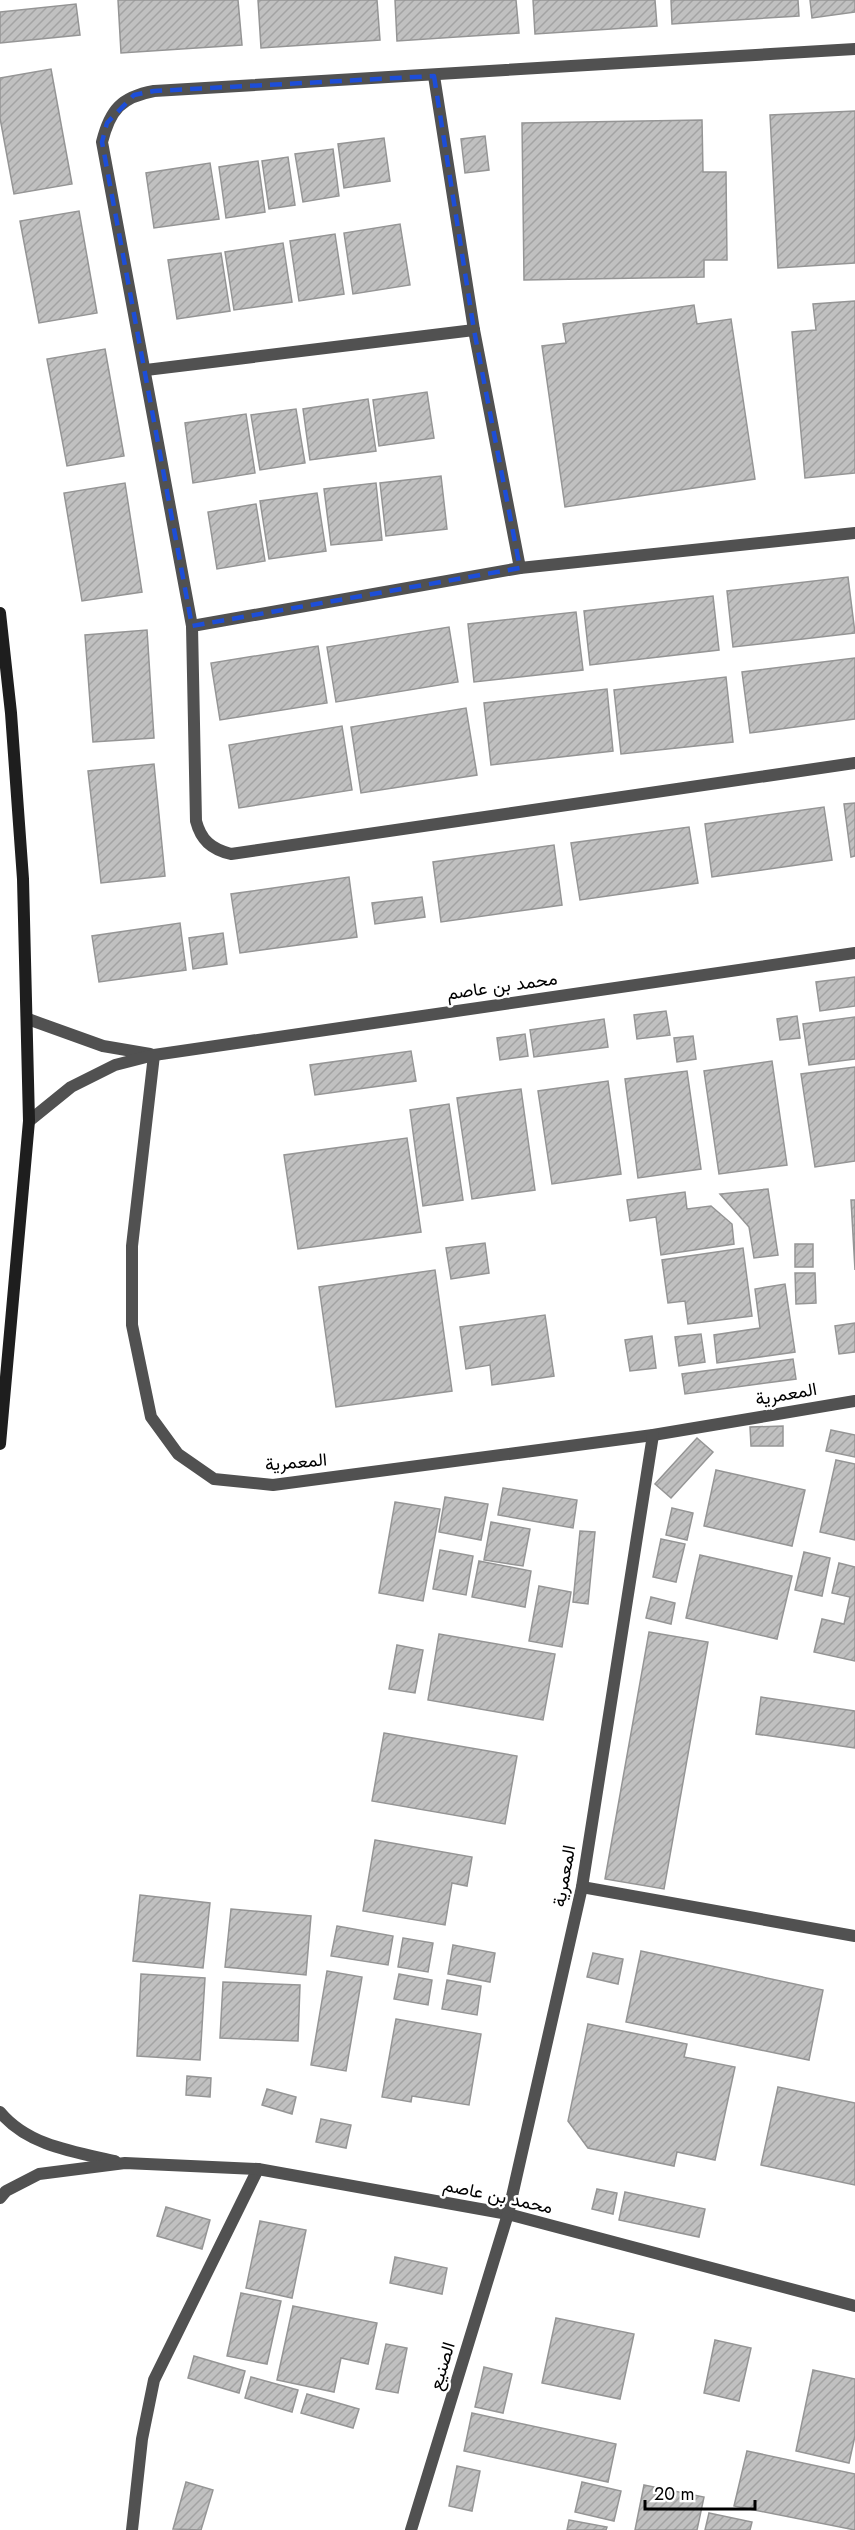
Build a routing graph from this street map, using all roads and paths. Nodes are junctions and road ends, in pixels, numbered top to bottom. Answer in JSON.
{"nodes":[{"id":1,"x":855,"y":49,"type":"edge"},
{"id":2,"x":434,"y":76,"type":"junction"},
{"id":3,"x":474,"y":330,"type":"junction"},
{"id":4,"x":146,"y":370,"type":"junction"},
{"id":5,"x":855,"y":533,"type":"edge"},
{"id":6,"x":520,"y":568,"type":"junction"},
{"id":7,"x":0,"y":613,"type":"edge"},
{"id":8,"x":192,"y":626,"type":"junction"},
{"id":9,"x":855,"y":763,"type":"edge"},
{"id":10,"x":855,"y":953,"type":"edge"},
{"id":11,"x":28,"y":1019,"type":"junction"},
{"id":12,"x":154,"y":1055,"type":"junction"},
{"id":13,"x":29,"y":1121,"type":"junction"},
{"id":14,"x":855,"y":1401,"type":"edge"},
{"id":15,"x":653,"y":1435,"type":"junction"},
{"id":16,"x":0,"y":1444,"type":"edge"},
{"id":17,"x":582,"y":1887,"type":"junction"},
{"id":18,"x":855,"y":1936,"type":"edge"},
{"id":19,"x":0,"y":2112,"type":"edge"},
{"id":20,"x":125,"y":2163,"type":"junction"},
{"id":21,"x":258,"y":2169,"type":"junction"},
{"id":22,"x":0,"y":2198,"type":"edge"},
{"id":23,"x":508,"y":2214,"type":"junction"},
{"id":24,"x":855,"y":2306,"type":"edge"},
{"id":25,"x":132,"y":2530,"type":"edge"},
{"id":26,"x":411,"y":2530,"type":"edge"}],
"edges":[{"from":1,"to":2,"type":"street"},
{"from":2,"to":3,"type":"street"},
{"from":2,"to":4,"type":"street"},
{"from":3,"to":4,"type":"street"},
{"from":3,"to":6,"type":"street"},
{"from":4,"to":8,"type":"street"},
{"from":5,"to":6,"type":"street"},
{"from":6,"to":8,"type":"street"},
{"from":7,"to":11,"type":"main road"},
{"from":8,"to":9,"type":"street"},
{"from":10,"to":12,"type":"street","name":"محمد بن عاصم"},
{"from":11,"to":12,"type":"street","name":"محمد بن عاصم"},
{"from":11,"to":13,"type":"main road"},
{"from":12,"to":13,"type":"street","name":"محمد بن عاصم"},
{"from":12,"to":15,"type":"street","name":"المعمرية"},
{"from":13,"to":16,"type":"main road"},
{"from":14,"to":15,"type":"street","name":"المعمرية"},
{"from":15,"to":17,"type":"street","name":"المعمرية"},
{"from":17,"to":18,"type":"street"},
{"from":17,"to":23,"type":"street","name":"المعمرية"},
{"from":19,"to":20,"type":"street","name":"محمد بن عاصم"},
{"from":20,"to":21,"type":"street","name":"محمد بن عاصم"},
{"from":20,"to":22,"type":"street","name":"محمد بن عاصم"},
{"from":21,"to":23,"type":"street","name":"محمد بن عاصم"},
{"from":21,"to":25,"type":"street"},
{"from":23,"to":24,"type":"street","name":"محمد بن عاصم"},
{"from":23,"to":26,"type":"street","name":"الصنيع"}]}
